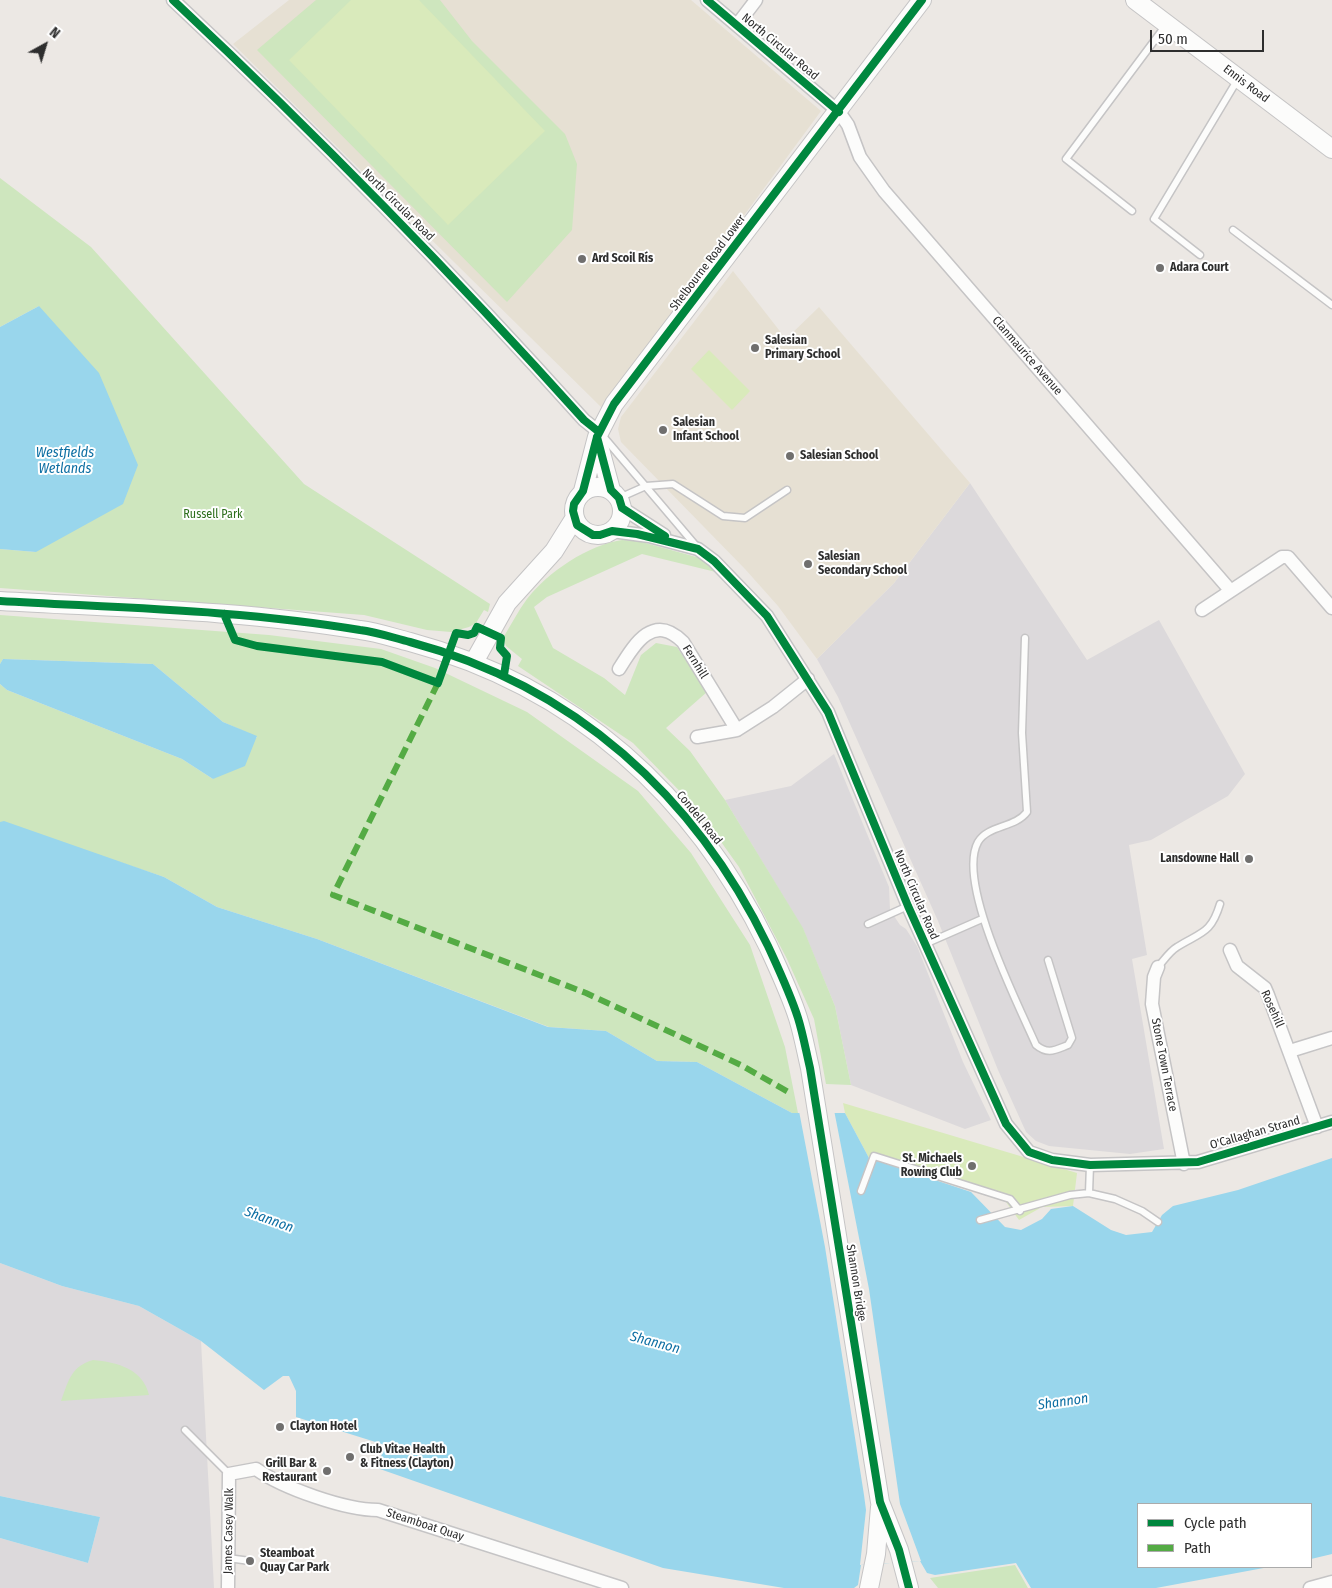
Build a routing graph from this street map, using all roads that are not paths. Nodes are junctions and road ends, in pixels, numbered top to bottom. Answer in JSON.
{"nodes":[{"id":1,"x":173,"y":0,"type":"edge"},
{"id":2,"x":707,"y":0,"type":"edge"},
{"id":3,"x":756,"y":0,"type":"edge"},
{"id":4,"x":922,"y":0,"type":"edge"},
{"id":5,"x":1136,"y":0,"type":"edge"},
{"id":6,"x":1167,"y":24,"type":"junction"},
{"id":7,"x":736,"y":25,"type":"junction"},
{"id":8,"x":1238,"y":78,"type":"junction"},
{"id":9,"x":838,"y":112,"type":"junction"},
{"id":10,"x":1332,"y":149,"type":"edge"},
{"id":11,"x":1132,"y":212,"type":"dead end"},
{"id":12,"x":1233,"y":230,"type":"dead end"},
{"id":13,"x":1200,"y":255,"type":"dead end"},
{"id":14,"x":1332,"y":305,"type":"edge"},
{"id":15,"x":598,"y":434,"type":"junction"},
{"id":16,"x":646,"y":486,"type":"junction"},
{"id":17,"x":787,"y":490,"type":"dead end"},
{"id":18,"x":583,"y":491,"type":"junction"},
{"id":19,"x":617,"y":499,"type":"junction"},
{"id":20,"x":574,"y":519,"type":"junction"},
{"id":21,"x":612,"y":531,"type":"junction"},
{"id":22,"x":587,"y":533,"type":"junction"},
{"id":23,"x":672,"y":541,"type":"junction"},
{"id":24,"x":698,"y":549,"type":"junction"},
{"id":25,"x":554,"y":551,"type":"junction"},
{"id":26,"x":1230,"y":590,"type":"junction"},
{"id":27,"x":0,"y":602,"type":"edge"},
{"id":28,"x":1332,"y":608,"type":"edge"},
{"id":29,"x":1202,"y":610,"type":"dead end"},
{"id":30,"x":1025,"y":638,"type":"dead end"},
{"id":31,"x":474,"y":662,"type":"junction"},
{"id":32,"x":619,"y":669,"type":"dead end"},
{"id":33,"x":808,"y":679,"type":"junction"},
{"id":34,"x":737,"y":730,"type":"junction"},
{"id":35,"x":698,"y":737,"type":"dead end"},
{"id":36,"x":1220,"y":904,"type":"dead end"},
{"id":37,"x":908,"y":906,"type":"junction"},
{"id":38,"x":982,"y":919,"type":"junction"},
{"id":39,"x":868,"y":924,"type":"dead end"},
{"id":40,"x":925,"y":944,"type":"junction"},
{"id":41,"x":1230,"y":950,"type":"dead end"},
{"id":42,"x":1048,"y":960,"type":"dead end"},
{"id":43,"x":1158,"y":967,"type":"joint"},
{"id":44,"x":1332,"y":1038,"type":"edge"},
{"id":45,"x":1290,"y":1051,"type":"junction"},
{"id":46,"x":810,"y":1068,"type":"joint"},
{"id":47,"x":1332,"y":1122,"type":"edge"},
{"id":48,"x":1317,"y":1127,"type":"junction"},
{"id":49,"x":1184,"y":1164,"type":"junction"},
{"id":50,"x":1090,"y":1165,"type":"junction"},
{"id":51,"x":861,"y":1191,"type":"dead end"},
{"id":52,"x":1089,"y":1193,"type":"junction"},
{"id":53,"x":1020,"y":1211,"type":"junction"},
{"id":54,"x":980,"y":1220,"type":"dead end"},
{"id":55,"x":1158,"y":1222,"type":"dead end"},
{"id":56,"x":184,"y":1430,"type":"dead end"},
{"id":57,"x":229,"y":1474,"type":"junction"},
{"id":58,"x":880,"y":1502,"type":"junction"},
{"id":59,"x":228,"y":1558,"type":"junction"},
{"id":60,"x":250,"y":1561,"type":"dead end"},
{"id":61,"x":1332,"y":1582,"type":"edge"},
{"id":62,"x":908,"y":1584,"type":"edge"},
{"id":63,"x":870,"y":1586,"type":"edge"},
{"id":64,"x":228,"y":1588,"type":"edge"},
{"id":65,"x":622,"y":1588,"type":"edge"},
{"id":66,"x":1310,"y":1588,"type":"edge"}],
"edges":[{"from":1,"to":15,"type":"street","name":"North Circular Road"},
{"from":2,"to":7,"type":"street","name":"North Circular Road"},
{"from":3,"to":7,"type":"street"},
{"from":4,"to":9,"type":"main road","name":"Shelbourne Road Lower"},
{"from":5,"to":6,"type":"main road","name":"Ennis Road"},
{"from":6,"to":8,"type":"main road","name":"Ennis Road"},
{"from":6,"to":11,"type":"lane"},
{"from":7,"to":9,"type":"street","name":"North Circular Road"},
{"from":8,"to":10,"type":"main road","name":"Ennis Road"},
{"from":8,"to":13,"type":"lane"},
{"from":9,"to":15,"type":"main road","name":"Shelbourne Road Lower"},
{"from":9,"to":26,"type":"street","name":"Clanmaurice Avenue"},
{"from":12,"to":14,"type":"lane"},
{"from":15,"to":16,"type":"lane"},
{"from":15,"to":18,"type":"main road","name":"Shelbourne Road Lower"},
{"from":15,"to":19,"type":"main road"},
{"from":16,"to":17,"type":"lane"},
{"from":16,"to":19,"type":"lane"},
{"from":16,"to":24,"type":"lane"},
{"from":18,"to":19,"type":"main road"},
{"from":18,"to":20,"type":"main road","name":"Shelbourne Road Lower"},
{"from":19,"to":21,"type":"main road"},
{"from":19,"to":23,"type":"street","name":"North Circular Road"},
{"from":20,"to":22,"type":"main road"},
{"from":20,"to":25,"type":"main road","name":"Shelbourne Road Lower"},
{"from":21,"to":22,"type":"main road"},
{"from":21,"to":23,"type":"street","name":"North Circular Road"},
{"from":22,"to":25,"type":"main road"},
{"from":23,"to":24,"type":"street","name":"North Circular Road"},
{"from":24,"to":33,"type":"street","name":"North Circular Road"},
{"from":25,"to":31,"type":"main road"},
{"from":26,"to":28,"type":"street"},
{"from":26,"to":29,"type":"street"},
{"from":27,"to":31,"type":"main road","name":"Condell Road"},
{"from":30,"to":38,"type":"lane"},
{"from":31,"to":46,"type":"main road","name":"Condell Road"},
{"from":32,"to":34,"type":"street","name":"Fernhill"},
{"from":33,"to":34,"type":"street"},
{"from":33,"to":37,"type":"street","name":"North Circular Road"},
{"from":34,"to":35,"type":"street"},
{"from":36,"to":43,"type":"lane"},
{"from":37,"to":39,"type":"lane"},
{"from":37,"to":40,"type":"street","name":"North Circular Road"},
{"from":38,"to":40,"type":"lane"},
{"from":38,"to":42,"type":"lane"},
{"from":40,"to":50,"type":"street","name":"North Circular Road"},
{"from":41,"to":45,"type":"street","name":"Rosehill"},
{"from":43,"to":49,"type":"street","name":"Stone Town Terrace"},
{"from":44,"to":45,"type":"street"},
{"from":45,"to":48,"type":"street","name":"Rosehill"},
{"from":46,"to":58,"type":"main road","name":"Shannon Bridge"},
{"from":47,"to":48,"type":"street","name":"O'Callaghan Strand"},
{"from":48,"to":49,"type":"street","name":"O'Callaghan Strand"},
{"from":49,"to":50,"type":"street","name":"North Circular Road"},
{"from":50,"to":52,"type":"lane"},
{"from":51,"to":53,"type":"lane"},
{"from":52,"to":53,"type":"lane"},
{"from":52,"to":55,"type":"lane"},
{"from":53,"to":54,"type":"lane"},
{"from":56,"to":57,"type":"lane"},
{"from":57,"to":59,"type":"street","name":"James Casey Walk"},
{"from":57,"to":65,"type":"street","name":"Steamboat Quay"},
{"from":58,"to":62,"type":"main road"},
{"from":58,"to":63,"type":"main road"},
{"from":59,"to":60,"type":"lane"},
{"from":59,"to":64,"type":"street","name":"James Casey Walk"},
{"from":61,"to":66,"type":"street"}]}
